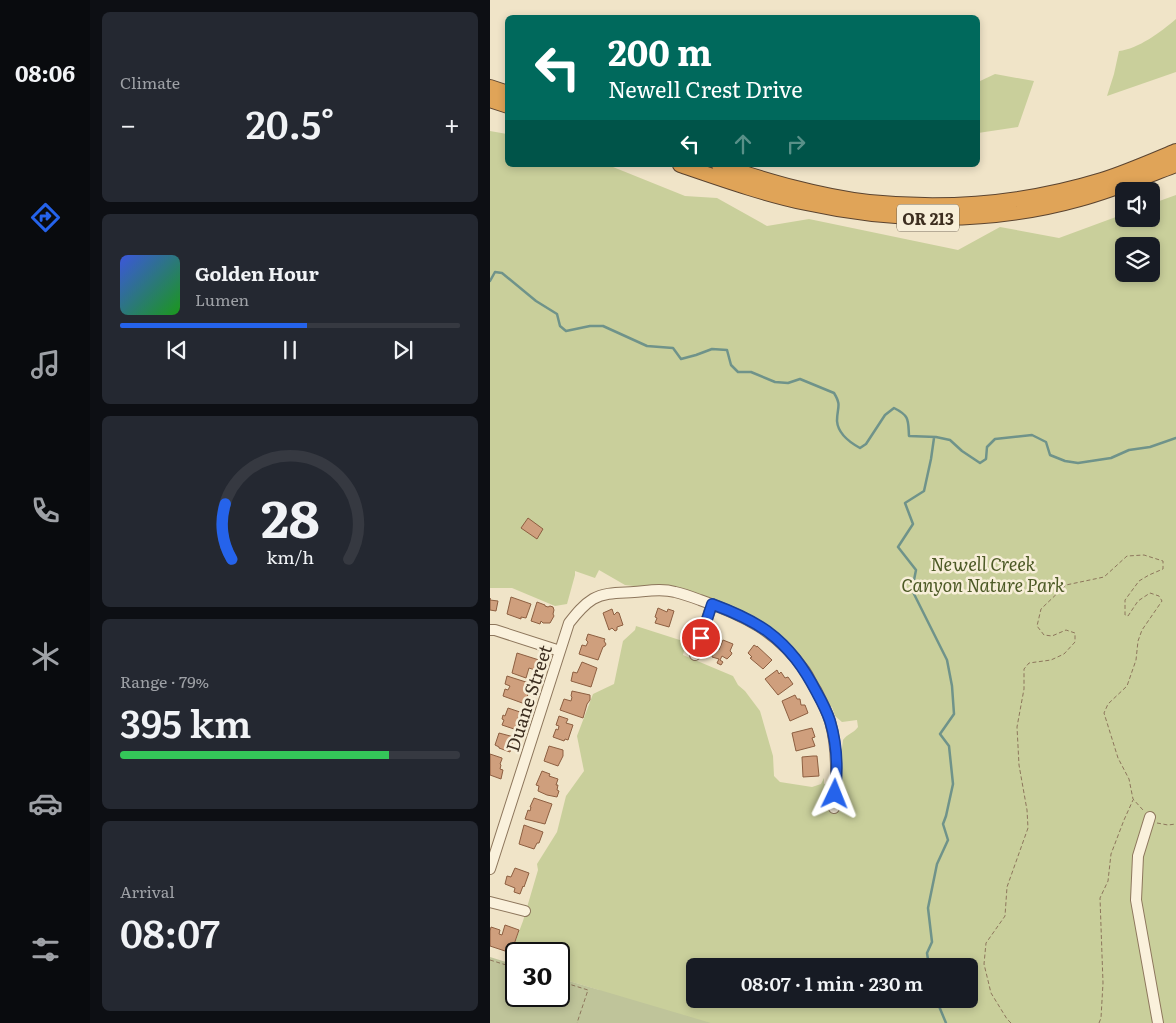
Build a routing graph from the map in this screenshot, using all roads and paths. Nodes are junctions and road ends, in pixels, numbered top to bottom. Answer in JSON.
{"nodes":[{"id":1,"x":490,"y":87,"type":"edge"},
{"id":2,"x":505,"y":92,"type":"edge"},
{"id":3,"x":490,"y":100,"type":"edge"},
{"id":4,"x":505,"y":105,"type":"edge"},
{"id":5,"x":1176,"y":151,"type":"edge"},
{"id":6,"x":1176,"y":165,"type":"edge"},
{"id":7,"x":686,"y":167,"type":"edge"},
{"id":8,"x":726,"y":167,"type":"edge"},
{"id":9,"x":712,"y":604,"type":"junction"},
{"id":10,"x":490,"y":630,"type":"edge"},
{"id":11,"x":560,"y":651,"type":"junction"},
{"id":12,"x":695,"y":655,"type":"dead end"},
{"id":13,"x":834,"y":808,"type":"dead end"},
{"id":14,"x":1150,"y":817,"type":"dead end"},
{"id":15,"x":490,"y":868,"type":"edge"},
{"id":16,"x":490,"y":902,"type":"edge"},
{"id":17,"x":525,"y":911,"type":"dead end"},
{"id":18,"x":490,"y":960,"type":"edge"},
{"id":19,"x":505,"y":965,"type":"edge"},
{"id":20,"x":570,"y":984,"type":"edge"},
{"id":21,"x":577,"y":1023,"type":"edge"},
{"id":22,"x":1011,"y":1023,"type":"edge"},
{"id":23,"x":1099,"y":1023,"type":"edge"},
{"id":24,"x":1158,"y":1023,"type":"edge"}],
"edges":[{"from":1,"to":2,"type":"highway"},
{"from":3,"to":4,"type":"highway"},
{"from":5,"to":8,"type":"highway","number":"OR 213"},
{"from":6,"to":7,"type":"highway","number":"OR 213"},
{"from":9,"to":11,"type":"street","name":"Duane Street"},
{"from":9,"to":12,"type":"street"},
{"from":9,"to":13,"type":"street"},
{"from":10,"to":11,"type":"street"},
{"from":11,"to":15,"type":"street","name":"Duane Street"},
{"from":14,"to":24,"type":"street"},
{"from":16,"to":17,"type":"street"},
{"from":18,"to":19,"type":"path"},
{"from":20,"to":21,"type":"path"},
{"from":22,"to":23,"type":"path"}]}
